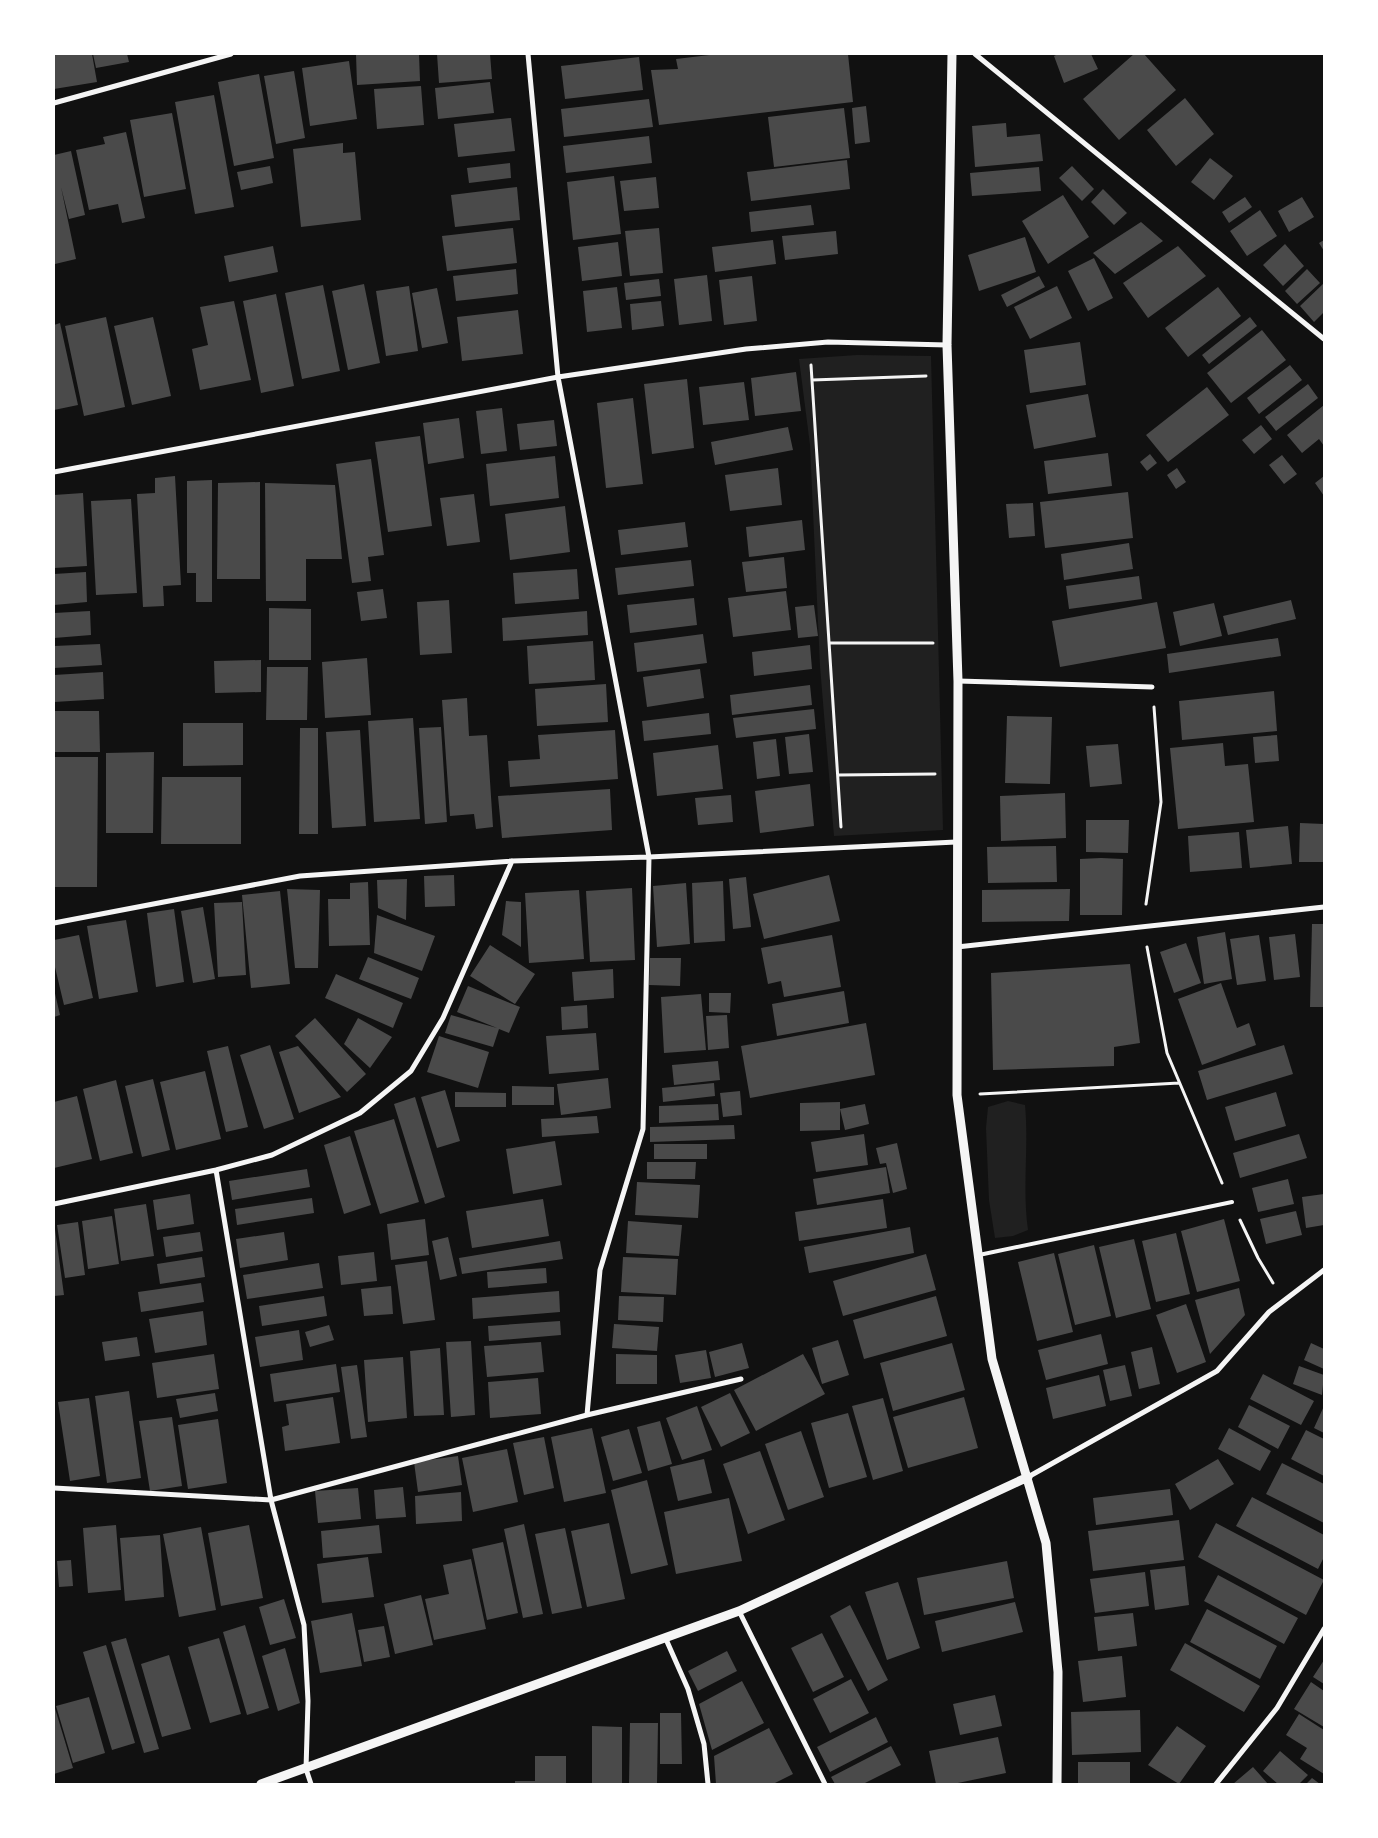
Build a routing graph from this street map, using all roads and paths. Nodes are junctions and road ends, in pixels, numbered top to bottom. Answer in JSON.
{"nodes":[{"id":1,"x":231,"y":54,"type":"edge"},
{"id":2,"x":528,"y":54,"type":"edge"},
{"id":3,"x":952,"y":54,"type":"edge"},
{"id":4,"x":975,"y":54,"type":"edge"},
{"id":5,"x":54,"y":103,"type":"edge"},
{"id":6,"x":1324,"y":339,"type":"edge"},
{"id":7,"x":809,"y":344,"type":"junction"},
{"id":8,"x":947,"y":345,"type":"junction"},
{"id":9,"x":948,"y":375,"type":"junction"},
{"id":10,"x":558,"y":376,"type":"junction"},
{"id":11,"x":812,"y":380,"type":"junction"},
{"id":12,"x":54,"y":472,"type":"edge"},
{"id":13,"x":829,"y":643,"type":"junction"},
{"id":14,"x":957,"y":643,"type":"junction"},
{"id":15,"x":958,"y":681,"type":"junction"},
{"id":16,"x":1152,"y":687,"type":"joint"},
{"id":17,"x":956,"y":774,"type":"junction"},
{"id":18,"x":838,"y":775,"type":"junction"},
{"id":19,"x":956,"y":842,"type":"junction"},
{"id":20,"x":843,"y":848,"type":"junction"},
{"id":21,"x":649,"y":857,"type":"junction"},
{"id":22,"x":512,"y":860,"type":"junction"},
{"id":23,"x":1324,"y":907,"type":"edge"},
{"id":24,"x":54,"y":923,"type":"edge"},
{"id":25,"x":1143,"y":927,"type":"junction"},
{"id":26,"x":957,"y":947,"type":"junction"},
{"id":27,"x":1179,"y":1083,"type":"junction"},
{"id":28,"x":957,"y":1095,"type":"junction"},
{"id":29,"x":216,"y":1170,"type":"junction"},
{"id":30,"x":1232,"y":1202,"type":"junction"},
{"id":31,"x":54,"y":1204,"type":"edge"},
{"id":32,"x":977,"y":1256,"type":"junction"},
{"id":33,"x":1324,"y":1270,"type":"edge"},
{"id":34,"x":1284,"y":1300,"type":"junction"},
{"id":35,"x":741,"y":1380,"type":"dead end"},
{"id":36,"x":587,"y":1415,"type":"junction"},
{"id":37,"x":1028,"y":1477,"type":"junction"},
{"id":38,"x":54,"y":1488,"type":"edge"},
{"id":39,"x":271,"y":1500,"type":"junction"},
{"id":40,"x":739,"y":1611,"type":"junction"},
{"id":41,"x":1324,"y":1629,"type":"edge"},
{"id":42,"x":665,"y":1637,"type":"junction"},
{"id":43,"x":306,"y":1769,"type":"junction"},
{"id":44,"x":261,"y":1784,"type":"edge"},
{"id":45,"x":311,"y":1784,"type":"edge"},
{"id":46,"x":708,"y":1784,"type":"edge"},
{"id":47,"x":825,"y":1784,"type":"edge"},
{"id":48,"x":1057,"y":1784,"type":"edge"},
{"id":49,"x":1216,"y":1784,"type":"edge"}],
"edges":[{"from":1,"to":5,"type":"street"},
{"from":2,"to":10,"type":"street"},
{"from":3,"to":8,"type":"street"},
{"from":4,"to":6,"type":"street"},
{"from":7,"to":8,"type":"street"},
{"from":7,"to":10,"type":"street"},
{"from":7,"to":11,"type":"path"},
{"from":8,"to":9,"type":"street"},
{"from":9,"to":11,"type":"path"},
{"from":9,"to":14,"type":"street"},
{"from":10,"to":12,"type":"street"},
{"from":10,"to":21,"type":"street"},
{"from":11,"to":13,"type":"path"},
{"from":13,"to":14,"type":"path"},
{"from":13,"to":18,"type":"path"},
{"from":14,"to":15,"type":"street"},
{"from":15,"to":16,"type":"street"},
{"from":15,"to":17,"type":"street"},
{"from":16,"to":25,"type":"path"},
{"from":17,"to":18,"type":"path"},
{"from":17,"to":19,"type":"street"},
{"from":18,"to":20,"type":"path"},
{"from":19,"to":20,"type":"street"},
{"from":19,"to":26,"type":"street"},
{"from":20,"to":21,"type":"street"},
{"from":21,"to":22,"type":"street"},
{"from":21,"to":36,"type":"street"},
{"from":22,"to":24,"type":"street"},
{"from":22,"to":29,"type":"street"},
{"from":23,"to":25,"type":"street"},
{"from":25,"to":26,"type":"street"},
{"from":25,"to":27,"type":"path"},
{"from":26,"to":28,"type":"street"},
{"from":27,"to":28,"type":"path"},
{"from":27,"to":30,"type":"path"},
{"from":28,"to":32,"type":"street"},
{"from":29,"to":31,"type":"street"},
{"from":29,"to":39,"type":"street"},
{"from":30,"to":32,"type":"lane"},
{"from":30,"to":34,"type":"path"},
{"from":32,"to":37,"type":"street"},
{"from":33,"to":34,"type":"street"},
{"from":34,"to":37,"type":"street"},
{"from":35,"to":36,"type":"street"},
{"from":36,"to":39,"type":"street"},
{"from":37,"to":40,"type":"street"},
{"from":37,"to":48,"type":"street"},
{"from":38,"to":39,"type":"street"},
{"from":39,"to":43,"type":"street"},
{"from":40,"to":42,"type":"street"},
{"from":40,"to":47,"type":"street"},
{"from":41,"to":49,"type":"street"},
{"from":42,"to":43,"type":"street"},
{"from":42,"to":46,"type":"street"},
{"from":43,"to":44,"type":"street"},
{"from":43,"to":45,"type":"street"}]}
